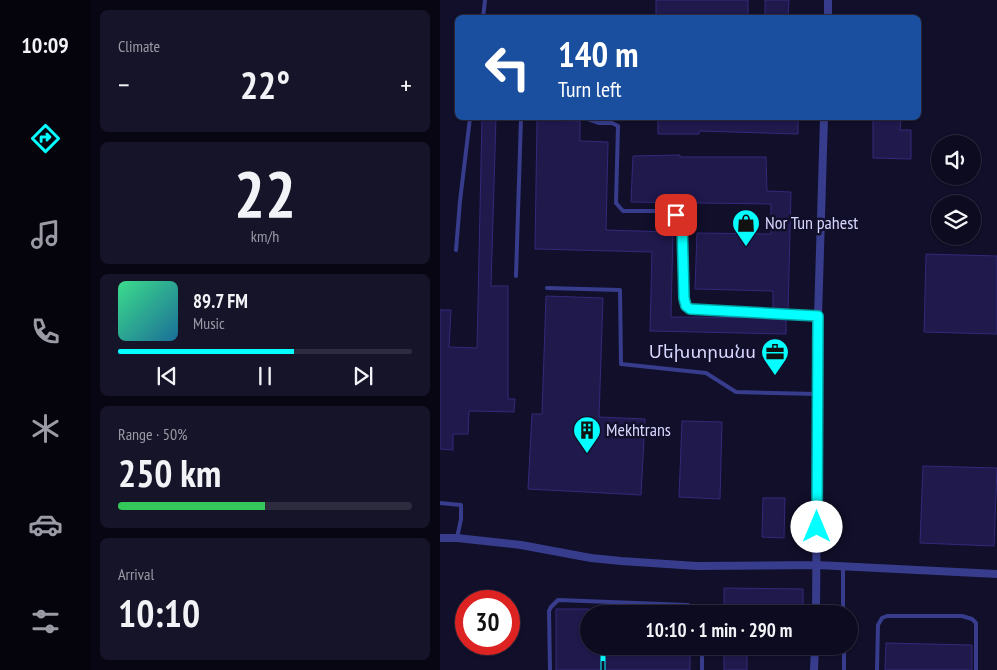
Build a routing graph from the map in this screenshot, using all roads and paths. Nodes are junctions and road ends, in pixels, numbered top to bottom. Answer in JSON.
{"nodes":[{"id":1,"x":485,"y":0,"type":"edge"},
{"id":2,"x":828,"y":0,"type":"edge"},
{"id":3,"x":483,"y":15,"type":"edge"},
{"id":4,"x":828,"y":15,"type":"edge"},
{"id":5,"x":470,"y":120,"type":"edge"},
{"id":6,"x":521,"y":120,"type":"edge"},
{"id":7,"x":591,"y":120,"type":"edge"},
{"id":8,"x":824,"y":120,"type":"edge"},
{"id":9,"x":456,"y":250,"type":"dead end"},
{"id":10,"x":516,"y":276,"type":"dead end"},
{"id":11,"x":547,"y":288,"type":"dead end"},
{"id":12,"x":818,"y":316,"type":"junction"},
{"id":13,"x":818,"y":394,"type":"junction"},
{"id":14,"x":440,"y":503,"type":"edge"},
{"id":15,"x":440,"y":538,"type":"edge"},
{"id":16,"x":457,"y":538,"type":"junction"},
{"id":17,"x":816,"y":565,"type":"junction"},
{"id":18,"x":843,"y":566,"type":"junction"},
{"id":19,"x":997,"y":574,"type":"edge"},
{"id":20,"x":688,"y":605,"type":"edge"},
{"id":21,"x":816,"y":605,"type":"edge"},
{"id":22,"x":843,"y":605,"type":"edge"},
{"id":23,"x":702,"y":655,"type":"edge"},
{"id":24,"x":815,"y":655,"type":"edge"},
{"id":25,"x":844,"y":655,"type":"edge"},
{"id":26,"x":550,"y":670,"type":"edge"},
{"id":27,"x":702,"y":670,"type":"edge"},
{"id":28,"x":814,"y":670,"type":"edge"},
{"id":29,"x":844,"y":670,"type":"edge"},
{"id":30,"x":877,"y":670,"type":"edge"},
{"id":31,"x":976,"y":670,"type":"edge"}],
"edges":[{"from":1,"to":3,"type":"lane"},
{"from":2,"to":4,"type":"street"},
{"from":5,"to":9,"type":"lane"},
{"from":6,"to":10,"type":"lane"},
{"from":7,"to":12,"type":"lane"},
{"from":8,"to":12,"type":"street"},
{"from":11,"to":13,"type":"lane"},
{"from":12,"to":13,"type":"street"},
{"from":13,"to":17,"type":"street"},
{"from":14,"to":16,"type":"lane"},
{"from":15,"to":16,"type":"street"},
{"from":16,"to":17,"type":"street"},
{"from":17,"to":18,"type":"street"},
{"from":17,"to":21,"type":"street"},
{"from":18,"to":19,"type":"street"},
{"from":18,"to":22,"type":"lane"},
{"from":20,"to":26,"type":"lane"},
{"from":23,"to":27,"type":"lane"},
{"from":24,"to":28,"type":"street"},
{"from":25,"to":29,"type":"lane"},
{"from":30,"to":31,"type":"lane"}]}
